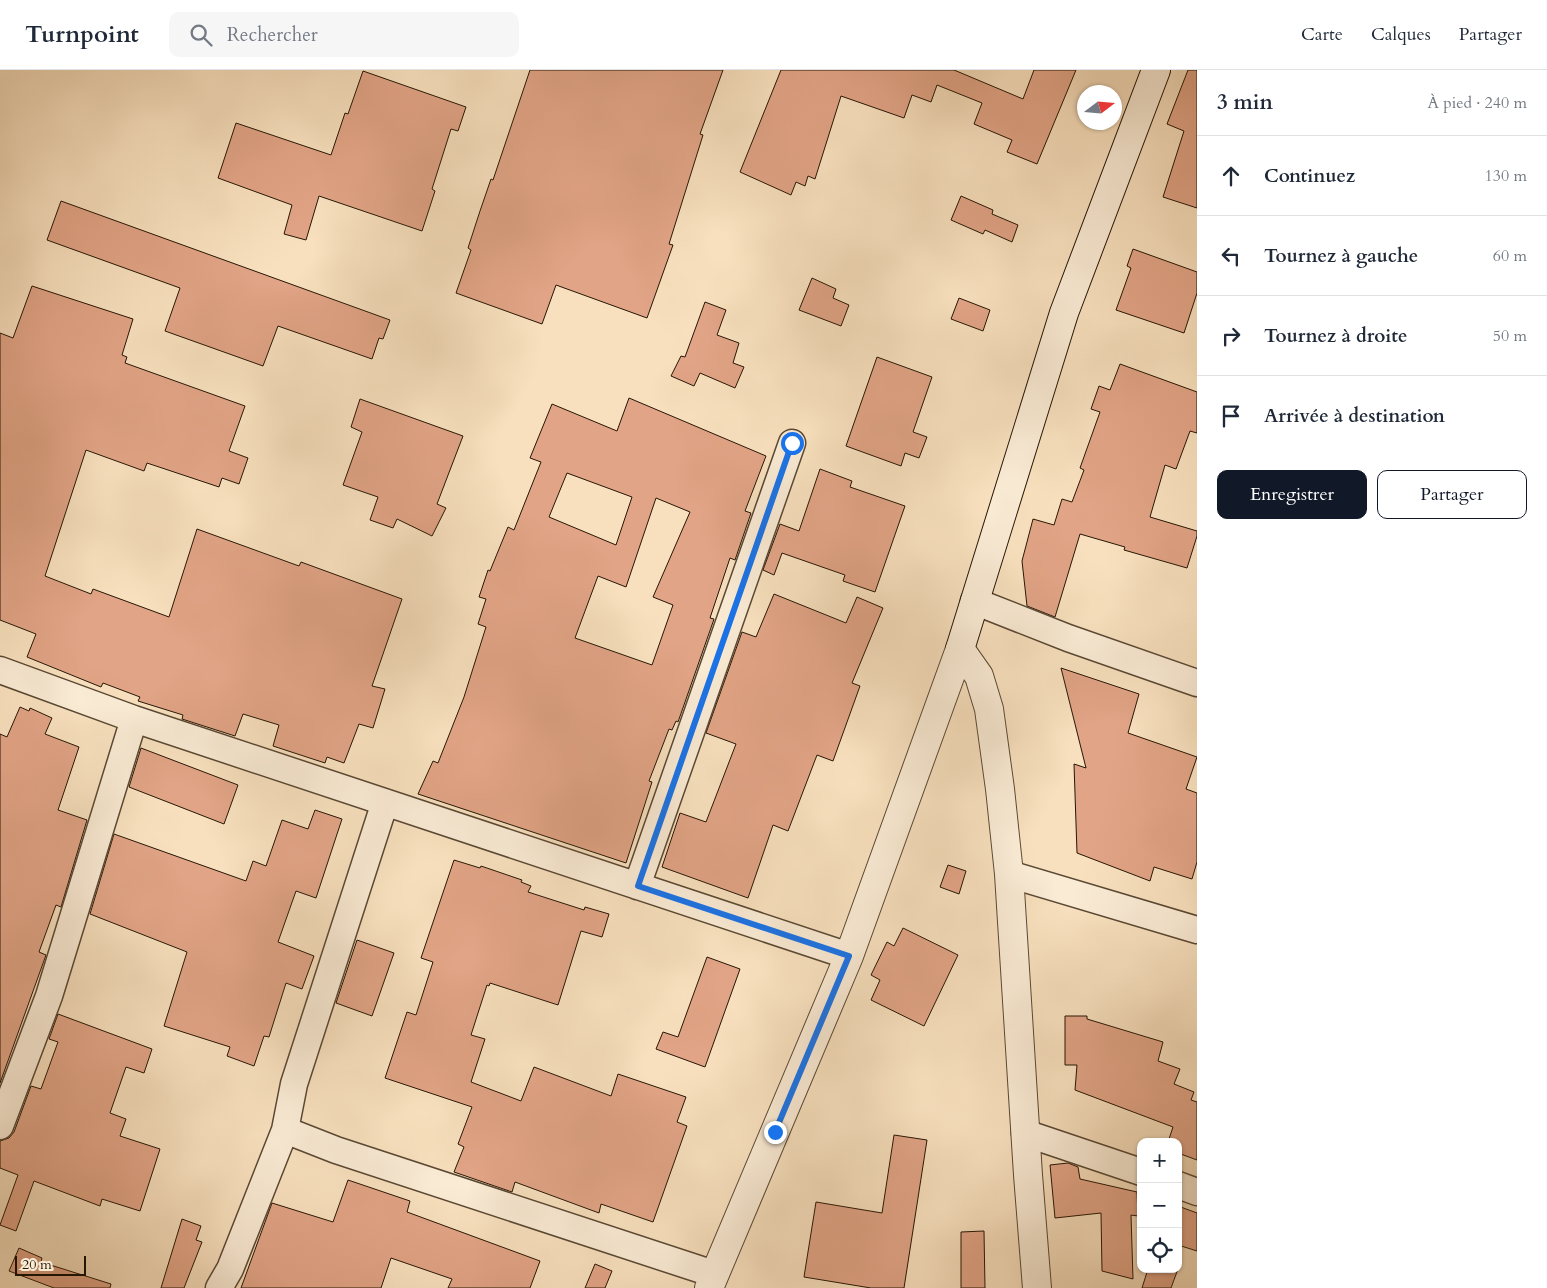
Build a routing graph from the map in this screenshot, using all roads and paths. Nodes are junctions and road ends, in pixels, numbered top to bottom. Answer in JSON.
{"nodes":[{"id":1,"x":1156,"y":70,"type":"edge"},
{"id":2,"x":792,"y":443,"type":"dead end"},
{"id":3,"x":974,"y":601,"type":"junction"},
{"id":4,"x":960,"y":649,"type":"junction"},
{"id":5,"x":0,"y":670,"type":"edge"},
{"id":6,"x":1197,"y":684,"type":"edge"},
{"id":7,"x":134,"y":718,"type":"junction"},
{"id":8,"x":385,"y":802,"type":"junction"},
{"id":9,"x":1009,"y":874,"type":"junction"},
{"id":10,"x":638,"y":886,"type":"junction"},
{"id":11,"x":1197,"y":930,"type":"edge"},
{"id":12,"x":849,"y":956,"type":"junction"},
{"id":13,"x":0,"y":1126,"type":"edge"},
{"id":14,"x":285,"y":1130,"type":"junction"},
{"id":15,"x":1025,"y":1133,"type":"junction"},
{"id":16,"x":1137,"y":1171,"type":"edge"},
{"id":17,"x":1182,"y":1186,"type":"edge"},
{"id":18,"x":1197,"y":1192,"type":"edge"},
{"id":19,"x":712,"y":1281,"type":"edge"},
{"id":20,"x":219,"y":1288,"type":"edge"},
{"id":21,"x":1037,"y":1288,"type":"edge"}],
"edges":[{"from":1,"to":3,"type":"street"},
{"from":2,"to":10,"type":"street"},
{"from":3,"to":4,"type":"street"},
{"from":3,"to":6,"type":"street"},
{"from":4,"to":9,"type":"street"},
{"from":4,"to":12,"type":"street"},
{"from":5,"to":7,"type":"street"},
{"from":7,"to":8,"type":"street"},
{"from":7,"to":13,"type":"street"},
{"from":8,"to":10,"type":"street"},
{"from":8,"to":14,"type":"street"},
{"from":9,"to":11,"type":"street"},
{"from":9,"to":15,"type":"street"},
{"from":10,"to":12,"type":"street"},
{"from":12,"to":19,"type":"street"},
{"from":14,"to":19,"type":"street"},
{"from":14,"to":20,"type":"street"},
{"from":15,"to":16,"type":"street"},
{"from":15,"to":21,"type":"street"},
{"from":17,"to":18,"type":"street"}]}
